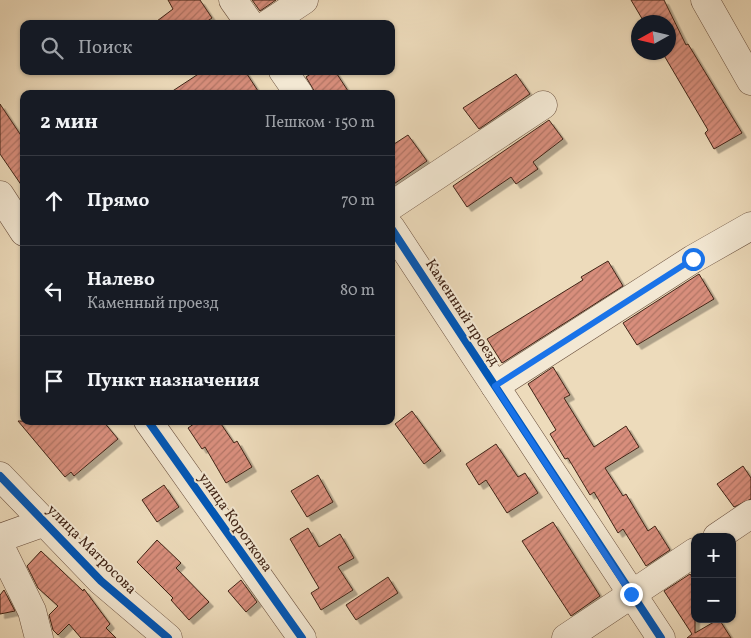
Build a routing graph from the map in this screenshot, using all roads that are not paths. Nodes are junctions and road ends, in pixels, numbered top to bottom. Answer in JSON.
{"nodes":[{"id":1,"x":233,"y":0,"type":"edge"},
{"id":2,"x":304,"y":0,"type":"edge"},
{"id":3,"x":705,"y":0,"type":"edge"},
{"id":4,"x":247,"y":20,"type":"edge"},
{"id":5,"x":274,"y":20,"type":"edge"},
{"id":6,"x":286,"y":75,"type":"edge"},
{"id":7,"x":751,"y":82,"type":"edge"},
{"id":8,"x":296,"y":90,"type":"edge"},
{"id":9,"x":543,"y":105,"type":"dead end"},
{"id":10,"x":0,"y":195,"type":"edge"},
{"id":11,"x":395,"y":203,"type":"edge"},
{"id":12,"x":20,"y":226,"type":"edge"},
{"id":13,"x":751,"y":226,"type":"edge"},
{"id":14,"x":395,"y":234,"type":"edge"},
{"id":15,"x":495,"y":386,"type":"junction"},
{"id":16,"x":151,"y":425,"type":"edge"},
{"id":17,"x":0,"y":476,"type":"edge"},
{"id":18,"x":751,"y":514,"type":"edge"},
{"id":19,"x":45,"y":522,"type":"junction"},
{"id":20,"x":723,"y":533,"type":"edge"},
{"id":21,"x":0,"y":538,"type":"edge"},
{"id":22,"x":0,"y":546,"type":"edge"},
{"id":23,"x":691,"y":555,"type":"edge"},
{"id":24,"x":631,"y":594,"type":"junction"},
{"id":25,"x":39,"y":638,"type":"edge"},
{"id":26,"x":168,"y":638,"type":"edge"},
{"id":27,"x":302,"y":638,"type":"edge"},
{"id":28,"x":566,"y":638,"type":"edge"},
{"id":29,"x":661,"y":638,"type":"edge"}],
"edges":[{"from":1,"to":4,"type":"street"},
{"from":2,"to":5,"type":"street"},
{"from":3,"to":7,"type":"street"},
{"from":6,"to":8,"type":"street"},
{"from":9,"to":11,"type":"street"},
{"from":10,"to":12,"type":"street"},
{"from":13,"to":15,"type":"street"},
{"from":14,"to":15,"type":"street","name":"Каменный проезд"},
{"from":15,"to":24,"type":"street","name":"Каменный проезд"},
{"from":16,"to":27,"type":"street","name":"улица Короткова"},
{"from":17,"to":19,"type":"street","name":"улица Матросова"},
{"from":18,"to":20,"type":"street"},
{"from":19,"to":21,"type":"street"},
{"from":19,"to":26,"type":"street","name":"улица Матросова"},
{"from":22,"to":25,"type":"street"},
{"from":23,"to":24,"type":"street"},
{"from":24,"to":28,"type":"street"},
{"from":24,"to":29,"type":"street","name":"Каменный проезд"}]}
